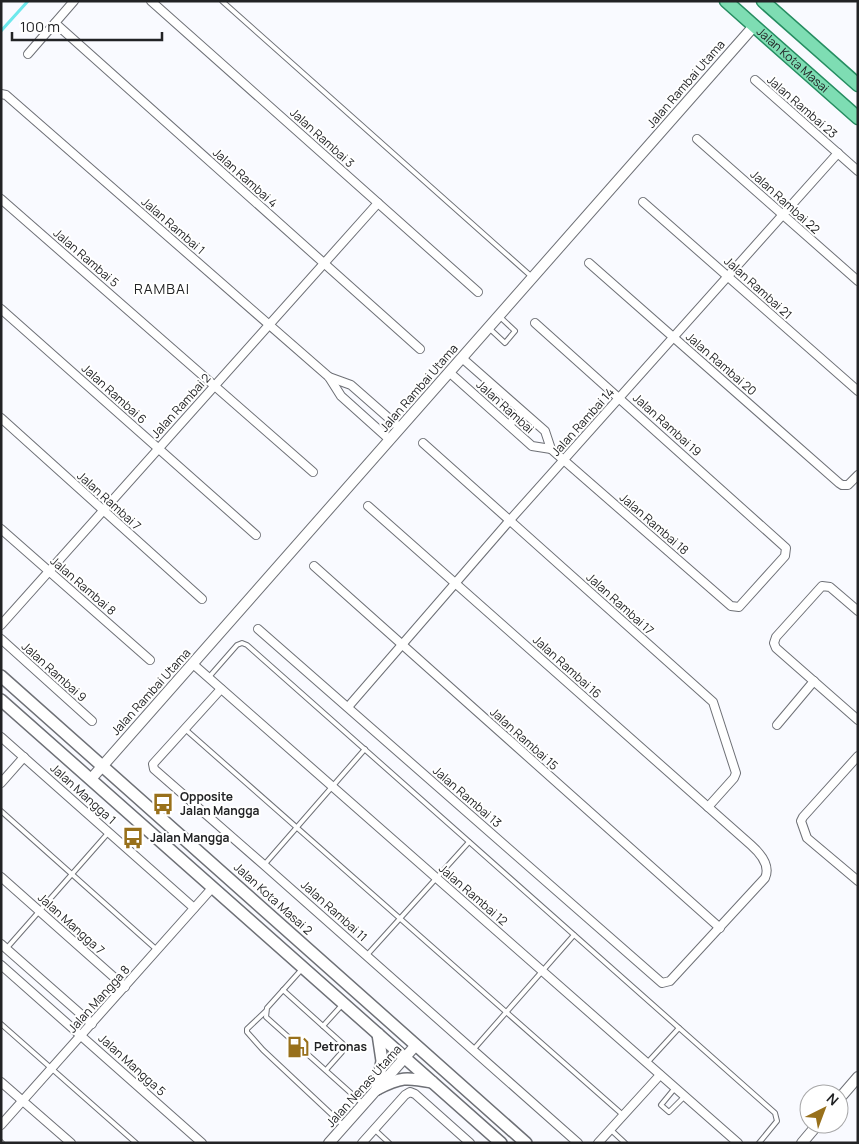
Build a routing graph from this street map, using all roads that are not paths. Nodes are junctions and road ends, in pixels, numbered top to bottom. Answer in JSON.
{"nodes":[{"id":1,"x":74,"y":1,"type":"edge"},
{"id":2,"x":151,"y":1,"type":"edge"},
{"id":3,"x":222,"y":1,"type":"edge"},
{"id":4,"x":726,"y":1,"type":"edge"},
{"id":5,"x":763,"y":1,"type":"edge"},
{"id":6,"x":55,"y":23,"type":"junction"},
{"id":7,"x":754,"y":26,"type":"junction"},
{"id":8,"x":28,"y":54,"type":"dead end"},
{"id":9,"x":755,"y":80,"type":"dead end"},
{"id":10,"x":858,"y":85,"type":"edge"},
{"id":11,"x":1,"y":94,"type":"edge"},
{"id":12,"x":858,"y":118,"type":"edge"},
{"id":13,"x":697,"y":139,"type":"dead end"},
{"id":14,"x":838,"y":154,"type":"junction"},
{"id":15,"x":858,"y":171,"type":"edge"},
{"id":16,"x":1,"y":199,"type":"edge"},
{"id":17,"x":644,"y":202,"type":"dead end"},
{"id":18,"x":378,"y":203,"type":"junction"},
{"id":19,"x":783,"y":216,"type":"junction"},
{"id":20,"x":324,"y":263,"type":"junction"},
{"id":21,"x":589,"y":263,"type":"dead end"},
{"id":22,"x":729,"y":276,"type":"junction"},
{"id":23,"x":533,"y":278,"type":"junction"},
{"id":24,"x":858,"y":281,"type":"edge"},
{"id":25,"x":478,"y":292,"type":"dead end"},
{"id":26,"x":1,"y":309,"type":"edge"},
{"id":27,"x":499,"y":316,"type":"junction"},
{"id":28,"x":535,"y":323,"type":"dead end"},
{"id":29,"x":270,"y":324,"type":"junction"},
{"id":30,"x":488,"y":328,"type":"junction"},
{"id":31,"x":674,"y":338,"type":"junction"},
{"id":32,"x":420,"y":349,"type":"dead end"},
{"id":33,"x":462,"y":358,"type":"junction"},
{"id":34,"x":449,"y":372,"type":"junction"},
{"id":35,"x":329,"y":377,"type":"junction"},
{"id":36,"x":215,"y":385,"type":"junction"},
{"id":37,"x":858,"y":391,"type":"edge"},
{"id":38,"x":620,"y":398,"type":"junction"},
{"id":39,"x":521,"y":411,"type":"junction"},
{"id":40,"x":1,"y":418,"type":"edge"},
{"id":41,"x":509,"y":425,"type":"junction"},
{"id":42,"x":400,"y":428,"type":"junction"},
{"id":43,"x":390,"y":440,"type":"junction"},
{"id":44,"x":423,"y":443,"type":"dead end"},
{"id":45,"x":159,"y":448,"type":"junction"},
{"id":46,"x":551,"y":448,"type":"junction"},
{"id":47,"x":564,"y":460,"type":"junction"},
{"id":48,"x":313,"y":472,"type":"dead end"},
{"id":49,"x":858,"y":475,"type":"edge"},
{"id":50,"x":368,"y":506,"type":"dead end"},
{"id":51,"x":103,"y":510,"type":"junction"},
{"id":52,"x":510,"y":520,"type":"junction"},
{"id":53,"x":1,"y":529,"type":"edge"},
{"id":54,"x":256,"y":535,"type":"dead end"},
{"id":55,"x":314,"y":566,"type":"dead end"},
{"id":56,"x":49,"y":571,"type":"junction"},
{"id":57,"x":455,"y":583,"type":"junction"},
{"id":58,"x":202,"y":599,"type":"dead end"},
{"id":59,"x":729,"y":605,"type":"joint"},
{"id":60,"x":858,"y":611,"type":"edge"},
{"id":61,"x":1,"y":625,"type":"edge"},
{"id":62,"x":258,"y":629,"type":"dead end"},
{"id":63,"x":1,"y":639,"type":"edge"},
{"id":64,"x":402,"y":644,"type":"junction"},
{"id":65,"x":150,"y":660,"type":"dead end"},
{"id":66,"x":193,"y":664,"type":"junction"},
{"id":67,"x":1,"y":676,"type":"edge"},
{"id":68,"x":209,"y":677,"type":"junction"},
{"id":69,"x":814,"y":681,"type":"junction"},
{"id":70,"x":221,"y":689,"type":"junction"},
{"id":71,"x":1,"y":700,"type":"edge"},
{"id":72,"x":348,"y":707,"type":"junction"},
{"id":73,"x":858,"y":720,"type":"edge"},
{"id":74,"x":92,"y":721,"type":"dead end"},
{"id":75,"x":777,"y":725,"type":"dead end"},
{"id":76,"x":185,"y":729,"type":"junction"},
{"id":77,"x":1,"y":737,"type":"edge"},
{"id":78,"x":365,"y":749,"type":"junction"},
{"id":79,"x":858,"y":756,"type":"edge"},
{"id":80,"x":24,"y":757,"type":"junction"},
{"id":81,"x":102,"y":766,"type":"junction"},
{"id":82,"x":90,"y":779,"type":"junction"},
{"id":83,"x":1,"y":783,"type":"edge"},
{"id":84,"x":333,"y":787,"type":"junction"},
{"id":85,"x":708,"y":806,"type":"junction"},
{"id":86,"x":1,"y":811,"type":"edge"},
{"id":87,"x":297,"y":828,"type":"junction"},
{"id":88,"x":109,"y":832,"type":"junction"},
{"id":89,"x":469,"y":842,"type":"junction"},
{"id":90,"x":264,"y":865,"type":"junction"},
{"id":91,"x":72,"y":874,"type":"junction"},
{"id":92,"x":1,"y":877,"type":"edge"},
{"id":93,"x":437,"y":878,"type":"junction"},
{"id":94,"x":858,"y":881,"type":"edge"},
{"id":95,"x":213,"y":887,"type":"junction"},
{"id":96,"x":194,"y":908,"type":"junction"},
{"id":97,"x":40,"y":911,"type":"junction"},
{"id":98,"x":400,"y":919,"type":"junction"},
{"id":99,"x":720,"y":928,"type":"junction"},
{"id":100,"x":574,"y":935,"type":"junction"},
{"id":101,"x":4,"y":947,"type":"edge"},
{"id":102,"x":157,"y":950,"type":"junction"},
{"id":103,"x":367,"y":956,"type":"junction"},
{"id":104,"x":1,"y":965,"type":"edge"},
{"id":105,"x":304,"y":968,"type":"junction"},
{"id":106,"x":542,"y":971,"type":"junction"},
{"id":107,"x":125,"y":987,"type":"junction"},
{"id":108,"x":284,"y":990,"type":"junction"},
{"id":109,"x":343,"y":1003,"type":"junction"},
{"id":110,"x":266,"y":1011,"type":"junction"},
{"id":111,"x":506,"y":1012,"type":"junction"},
{"id":112,"x":1,"y":1024,"type":"edge"},
{"id":113,"x":92,"y":1024,"type":"junction"},
{"id":114,"x":323,"y":1026,"type":"junction"},
{"id":115,"x":679,"y":1028,"type":"junction"},
{"id":116,"x":378,"y":1034,"type":"junction"},
{"id":117,"x":82,"y":1035,"type":"junction"},
{"id":118,"x":416,"y":1045,"type":"junction"},
{"id":119,"x":473,"y":1050,"type":"junction"},
{"id":120,"x":405,"y":1058,"type":"junction"},
{"id":121,"x":647,"y":1063,"type":"junction"},
{"id":122,"x":52,"y":1069,"type":"junction"},
{"id":123,"x":326,"y":1070,"type":"junction"},
{"id":124,"x":660,"y":1075,"type":"junction"},
{"id":125,"x":858,"y":1077,"type":"edge"},
{"id":126,"x":1,"y":1082,"type":"edge"},
{"id":127,"x":434,"y":1083,"type":"junction"},
{"id":128,"x":849,"y":1087,"type":"edge"},
{"id":129,"x":675,"y":1088,"type":"junction"},
{"id":130,"x":377,"y":1089,"type":"junction"},
{"id":131,"x":685,"y":1096,"type":"junction"},
{"id":132,"x":23,"y":1101,"type":"junction"},
{"id":133,"x":364,"y":1104,"type":"junction"},
{"id":134,"x":623,"y":1115,"type":"junction"},
{"id":135,"x":1,"y":1125,"type":"edge"},
{"id":136,"x":344,"y":1126,"type":"junction"},
{"id":137,"x":374,"y":1129,"type":"junction"},
{"id":138,"x":610,"y":1129,"type":"junction"},
{"id":139,"x":602,"y":1141,"type":"edge"},
{"id":140,"x":70,"y":1143,"type":"edge"},
{"id":141,"x":136,"y":1143,"type":"edge"},
{"id":142,"x":202,"y":1143,"type":"edge"},
{"id":143,"x":329,"y":1143,"type":"edge"},
{"id":144,"x":362,"y":1143,"type":"edge"},
{"id":145,"x":389,"y":1143,"type":"edge"},
{"id":146,"x":470,"y":1143,"type":"edge"},
{"id":147,"x":501,"y":1143,"type":"edge"},
{"id":148,"x":526,"y":1143,"type":"edge"},
{"id":149,"x":578,"y":1143,"type":"edge"},
{"id":150,"x":625,"y":1143,"type":"edge"},
{"id":151,"x":738,"y":1143,"type":"edge"},
{"id":152,"x":759,"y":1143,"type":"edge"}],
"edges":[{"from":1,"to":6,"type":"street"},
{"from":2,"to":18,"type":"street","name":"Jalan Rambai 3"},
{"from":3,"to":23,"type":"lane"},
{"from":4,"to":7,"type":"main road","name":"Jalan Kota Masai"},
{"from":5,"to":10,"type":"main road","name":"Jalan Kota Masai"},
{"from":6,"to":8,"type":"street"},
{"from":6,"to":20,"type":"street","name":"Jalan Rambai 4"},
{"from":7,"to":12,"type":"main road","name":"Jalan Kota Masai"},
{"from":7,"to":23,"type":"street","name":"Jalan Rambai Utama"},
{"from":9,"to":14,"type":"street","name":"Jalan Rambai 23"},
{"from":11,"to":29,"type":"street","name":"Jalan Rambai 1"},
{"from":13,"to":19,"type":"street","name":"Jalan Rambai 22"},
{"from":14,"to":15,"type":"street","name":"Jalan Rambai 23"},
{"from":14,"to":19,"type":"street","name":"Jalan Rambai 14"},
{"from":16,"to":36,"type":"street","name":"Jalan Rambai 5"},
{"from":17,"to":22,"type":"street","name":"Jalan Rambai 21"},
{"from":18,"to":20,"type":"street","name":"Jalan Rambai 2"},
{"from":18,"to":25,"type":"street","name":"Jalan Rambai 3"},
{"from":19,"to":22,"type":"street","name":"Jalan Rambai 14"},
{"from":19,"to":24,"type":"street","name":"Jalan Rambai 22"},
{"from":20,"to":29,"type":"street","name":"Jalan Rambai 2"},
{"from":20,"to":32,"type":"street","name":"Jalan Rambai 4"},
{"from":21,"to":31,"type":"street","name":"Jalan Rambai 20"},
{"from":22,"to":31,"type":"street","name":"Jalan Rambai 14"},
{"from":22,"to":37,"type":"street","name":"Jalan Rambai 21"},
{"from":23,"to":27,"type":"street","name":"Jalan Rambai Utama"},
{"from":26,"to":45,"type":"street","name":"Jalan Rambai 6"},
{"from":27,"to":30,"type":"street","name":"Jalan Rambai Utama"},
{"from":27,"to":30,"type":"lane"},
{"from":28,"to":38,"type":"street","name":"Jalan Rambai 19"},
{"from":29,"to":35,"type":"street","name":"Jalan Rambai 1"},
{"from":29,"to":36,"type":"street","name":"Jalan Rambai 2"},
{"from":30,"to":33,"type":"street","name":"Jalan Rambai Utama"},
{"from":31,"to":38,"type":"street","name":"Jalan Rambai 14"},
{"from":31,"to":49,"type":"street","name":"Jalan Rambai 20"},
{"from":33,"to":34,"type":"street","name":"Jalan Rambai Utama"},
{"from":33,"to":39,"type":"street","name":"Jalan Rambai"},
{"from":34,"to":41,"type":"street","name":"Jalan Rambai"},
{"from":34,"to":42,"type":"street","name":"Jalan Rambai Utama"},
{"from":35,"to":42,"type":"street","name":"Jalan Rambai 1"},
{"from":35,"to":43,"type":"street","name":"Jalan Rambai 1"},
{"from":36,"to":45,"type":"street","name":"Jalan Rambai 2"},
{"from":36,"to":48,"type":"street","name":"Jalan Rambai 5"},
{"from":38,"to":47,"type":"street","name":"Jalan Rambai 14"},
{"from":38,"to":59,"type":"street","name":"Jalan Rambai 19"},
{"from":39,"to":41,"type":"street"},
{"from":39,"to":46,"type":"street","name":"Jalan Rambai"},
{"from":40,"to":51,"type":"street","name":"Jalan Rambai 7"},
{"from":41,"to":46,"type":"street","name":"Jalan Rambai"},
{"from":42,"to":43,"type":"street","name":"Jalan Rambai Utama"},
{"from":43,"to":66,"type":"street","name":"Jalan Rambai Utama"},
{"from":44,"to":52,"type":"street","name":"Jalan Rambai 17"},
{"from":45,"to":51,"type":"street","name":"Jalan Rambai 2"},
{"from":45,"to":54,"type":"street","name":"Jalan Rambai 6"},
{"from":46,"to":47,"type":"street","name":"Jalan Rambai"},
{"from":47,"to":52,"type":"street","name":"Jalan Rambai 14"},
{"from":47,"to":59,"type":"street","name":"Jalan Rambai 18"},
{"from":50,"to":57,"type":"street","name":"Jalan Rambai 16"},
{"from":51,"to":56,"type":"street","name":"Jalan Rambai 2"},
{"from":51,"to":58,"type":"street","name":"Jalan Rambai 7"},
{"from":52,"to":57,"type":"street","name":"Jalan Rambai 14"},
{"from":52,"to":85,"type":"street","name":"Jalan Rambai 17"},
{"from":53,"to":56,"type":"street","name":"Jalan Rambai 8"},
{"from":55,"to":64,"type":"street","name":"Jalan Rambai 15"},
{"from":56,"to":61,"type":"street","name":"Jalan Rambai 2"},
{"from":56,"to":65,"type":"street","name":"Jalan Rambai 8"},
{"from":57,"to":64,"type":"street","name":"Jalan Rambai 14"},
{"from":57,"to":85,"type":"street","name":"Jalan Rambai 16"},
{"from":60,"to":69,"type":"street"},
{"from":62,"to":72,"type":"street","name":"Jalan Rambai 13"},
{"from":63,"to":74,"type":"street","name":"Jalan Rambai 9"},
{"from":64,"to":72,"type":"street","name":"Jalan Rambai 14"},
{"from":64,"to":99,"type":"street","name":"Jalan Rambai 15"},
{"from":66,"to":68,"type":"street","name":"Jalan Rambai 12"},
{"from":66,"to":81,"type":"street","name":"Jalan Rambai Utama"},
{"from":67,"to":81,"type":"main road","name":"Jalan Kota Masai 2"},
{"from":68,"to":70,"type":"street","name":"Jalan Rambai 12"},
{"from":68,"to":78,"type":"lane"},
{"from":69,"to":73,"type":"street"},
{"from":69,"to":75,"type":"street"},
{"from":70,"to":76,"type":"street","name":"Jalan Rambai 11"},
{"from":70,"to":84,"type":"street","name":"Jalan Rambai 12"},
{"from":71,"to":82,"type":"main road"},
{"from":72,"to":99,"type":"street","name":"Jalan Rambai 13"},
{"from":76,"to":87,"type":"lane"},
{"from":76,"to":90,"type":"street","name":"Jalan Rambai 11"},
{"from":77,"to":80,"type":"street","name":"Jalan Mangga 1"},
{"from":78,"to":84,"type":"lane"},
{"from":78,"to":89,"type":"lane"},
{"from":79,"to":94,"type":"street"},
{"from":80,"to":83,"type":"street"},
{"from":80,"to":88,"type":"street","name":"Jalan Mangga 1"},
{"from":81,"to":82,"type":"street","name":"Jalan Rambai Utama"},
{"from":81,"to":118,"type":"main road","name":"Jalan Kota Masai 2"},
{"from":82,"to":95,"type":"main road"},
{"from":84,"to":87,"type":"lane"},
{"from":84,"to":93,"type":"street","name":"Jalan Rambai 12"},
{"from":85,"to":99,"type":"street","name":"Jalan Rambai 16"},
{"from":86,"to":91,"type":"lane"},
{"from":87,"to":90,"type":"lane"},
{"from":87,"to":98,"type":"lane"},
{"from":88,"to":91,"type":"lane"},
{"from":88,"to":96,"type":"street","name":"Jalan Mangga 1"},
{"from":89,"to":93,"type":"lane"},
{"from":89,"to":100,"type":"lane"},
{"from":90,"to":103,"type":"street","name":"Jalan Rambai 11"},
{"from":91,"to":97,"type":"lane"},
{"from":91,"to":102,"type":"lane"},
{"from":92,"to":97,"type":"street","name":"Jalan Mangga 7"},
{"from":93,"to":98,"type":"lane"},
{"from":93,"to":106,"type":"street","name":"Jalan Rambai 12"},
{"from":95,"to":96,"type":"street","name":"Jalan Mangga 8"},
{"from":95,"to":105,"type":"main road"},
{"from":96,"to":102,"type":"street","name":"Jalan Mangga 8"},
{"from":97,"to":101,"type":"lane"},
{"from":97,"to":107,"type":"street","name":"Jalan Mangga 7"},
{"from":98,"to":103,"type":"lane"},
{"from":98,"to":111,"type":"lane"},
{"from":100,"to":106,"type":"lane"},
{"from":100,"to":115,"type":"lane"},
{"from":101,"to":113,"type":"street","name":"Jalan Mangga 5"},
{"from":102,"to":107,"type":"street","name":"Jalan Mangga 8"},
{"from":103,"to":119,"type":"street","name":"Jalan Rambai 11"},
{"from":104,"to":117,"type":"street","name":"Jalan Mangga 5"},
{"from":105,"to":108,"type":"lane"},
{"from":105,"to":109,"type":"main road"},
{"from":106,"to":111,"type":"lane"},
{"from":106,"to":121,"type":"street","name":"Jalan Rambai 12"},
{"from":107,"to":113,"type":"street","name":"Jalan Mangga 8"},
{"from":108,"to":110,"type":"lane"},
{"from":108,"to":114,"type":"lane"},
{"from":109,"to":114,"type":"lane"},
{"from":109,"to":116,"type":"main road"},
{"from":110,"to":123,"type":"lane"},
{"from":110,"to":136,"type":"lane"},
{"from":111,"to":119,"type":"lane"},
{"from":111,"to":134,"type":"lane"},
{"from":112,"to":122,"type":"lane"},
{"from":113,"to":117,"type":"street","name":"Jalan Mangga 8"},
{"from":114,"to":123,"type":"lane"},
{"from":115,"to":121,"type":"lane"},
{"from":115,"to":152,"type":"lane"},
{"from":116,"to":120,"type":"main road"},
{"from":116,"to":130,"type":"main road"},
{"from":117,"to":122,"type":"street","name":"Jalan Mangga 8"},
{"from":117,"to":142,"type":"street","name":"Jalan Mangga 5"},
{"from":118,"to":120,"type":"street","name":"Jalan Nenas Utama"},
{"from":118,"to":148,"type":"main road","name":"Jalan Kota Masai 2"},
{"from":119,"to":149,"type":"street","name":"Jalan Rambai 11"},
{"from":120,"to":127,"type":"main road"},
{"from":120,"to":130,"type":"street","name":"Jalan Nenas Utama"},
{"from":121,"to":124,"type":"street","name":"Jalan Rambai 12"},
{"from":122,"to":132,"type":"street","name":"Jalan Mangga 8"},
{"from":122,"to":141,"type":"lane"},
{"from":123,"to":133,"type":"lane"},
{"from":124,"to":129,"type":"street","name":"Jalan Rambai 12"},
{"from":124,"to":134,"type":"street"},
{"from":125,"to":128,"type":"street"},
{"from":126,"to":132,"type":"street"},
{"from":127,"to":130,"type":"main road"},
{"from":127,"to":147,"type":"main road"},
{"from":129,"to":131,"type":"street","name":"Jalan Rambai 12"},
{"from":129,"to":131,"type":"lane"},
{"from":130,"to":133,"type":"street","name":"Jalan Nenas Utama"},
{"from":131,"to":151,"type":"street","name":"Jalan Rambai 12"},
{"from":132,"to":135,"type":"street","name":"Jalan Mangga 8"},
{"from":132,"to":140,"type":"street"},
{"from":133,"to":136,"type":"street","name":"Jalan Nenas Utama"},
{"from":134,"to":138,"type":"street"},
{"from":136,"to":143,"type":"street","name":"Jalan Nenas Utama"},
{"from":137,"to":144,"type":"street"},
{"from":137,"to":145,"type":"lane"},
{"from":137,"to":146,"type":"street"},
{"from":138,"to":139,"type":"street"},
{"from":138,"to":150,"type":"lane"}]}
